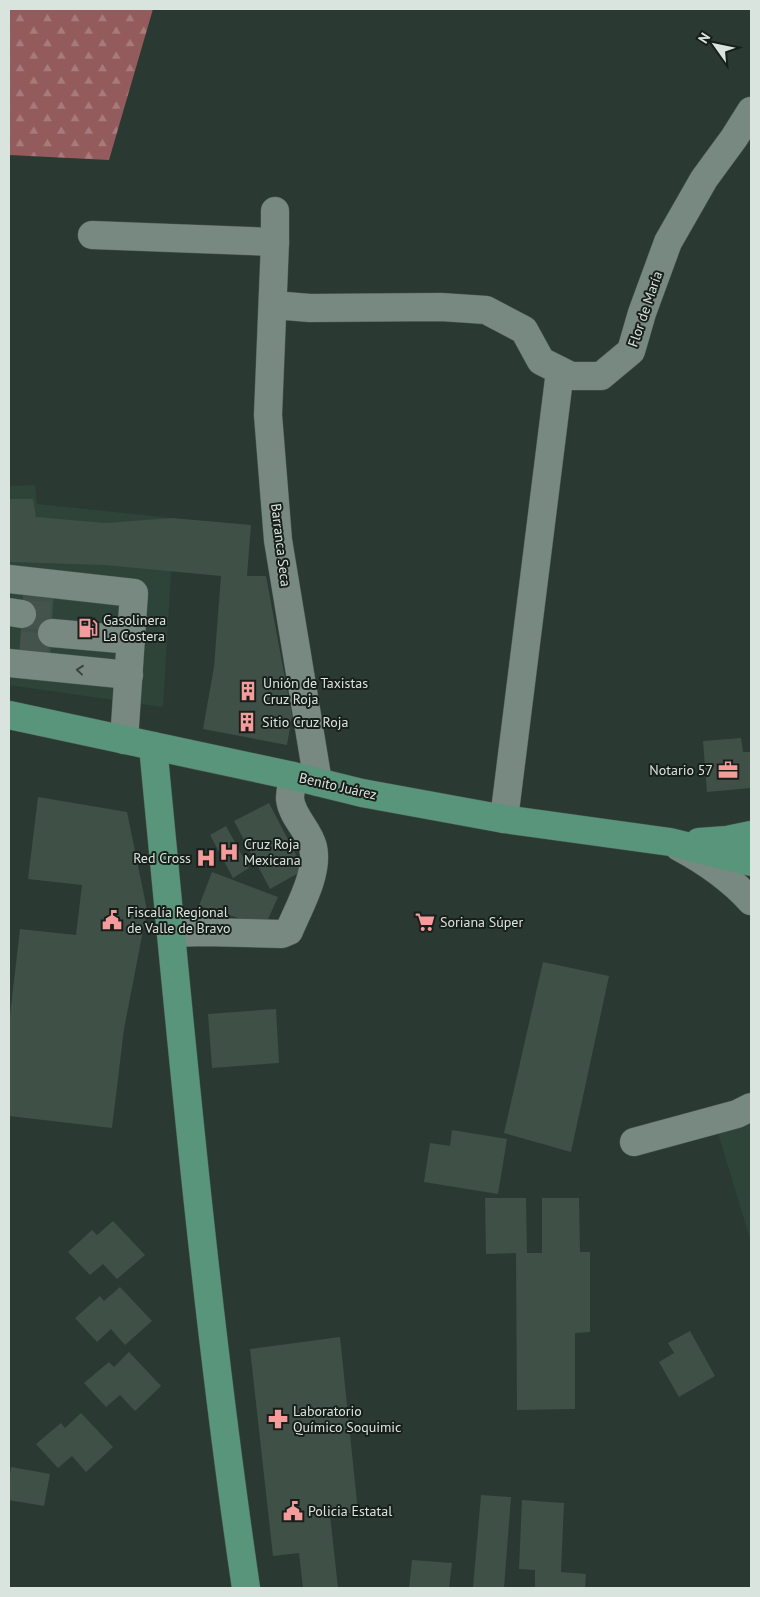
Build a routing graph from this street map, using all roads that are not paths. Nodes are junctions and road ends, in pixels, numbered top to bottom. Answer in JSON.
{"nodes":[{"id":1,"x":751,"y":111,"type":"edge"},
{"id":2,"x":275,"y":211,"type":"dead end"},
{"id":3,"x":92,"y":235,"type":"dead end"},
{"id":4,"x":275,"y":242,"type":"junction"},
{"id":5,"x":273,"y":305,"type":"junction"},
{"id":6,"x":560,"y":371,"type":"junction"},
{"id":7,"x":14,"y":621,"type":"edge"},
{"id":8,"x":132,"y":633,"type":"junction"},
{"id":9,"x":9,"y":715,"type":"edge"},
{"id":10,"x":124,"y":740,"type":"junction"},
{"id":11,"x":153,"y":746,"type":"junction"},
{"id":12,"x":305,"y":779,"type":"junction"},
{"id":13,"x":504,"y":819,"type":"junction"},
{"id":14,"x":751,"y":835,"type":"edge"},
{"id":15,"x":670,"y":842,"type":"junction"},
{"id":16,"x":751,"y":862,"type":"edge"},
{"id":17,"x":751,"y":901,"type":"edge"},
{"id":18,"x":171,"y":933,"type":"junction"},
{"id":19,"x":751,"y":1107,"type":"edge"},
{"id":20,"x":634,"y":1142,"type":"dead end"},
{"id":21,"x":246,"y":1588,"type":"edge"}],
"edges":[{"from":1,"to":6,"type":"street","name":"Flor de María"},
{"from":2,"to":4,"type":"street","name":"Barranca Seca"},
{"from":3,"to":4,"type":"street"},
{"from":4,"to":5,"type":"street","name":"Barranca Seca"},
{"from":5,"to":6,"type":"street","name":"Flor de María"},
{"from":5,"to":12,"type":"street","name":"Barranca Seca"},
{"from":6,"to":13,"type":"street"},
{"from":8,"to":7,"type":"street","one_way":true},
{"from":7,"to":8,"type":"street"},
{"from":8,"to":8,"type":"street"},
{"from":8,"to":10,"type":"street"},
{"from":9,"to":10,"type":"main road","name":"Benito Juárez"},
{"from":10,"to":11,"type":"main road","name":"Benito Juárez"},
{"from":11,"to":12,"type":"main road","name":"Benito Juárez"},
{"from":11,"to":18,"type":"main road"},
{"from":12,"to":13,"type":"main road","name":"Benito Juárez"},
{"from":12,"to":18,"type":"street","name":"Barranca Seca"},
{"from":13,"to":15,"type":"main road","name":"Benito Juárez"},
{"from":14,"to":15,"type":"main road"},
{"from":15,"to":16,"type":"main road"},
{"from":15,"to":17,"type":"street"},
{"from":18,"to":21,"type":"main road"},
{"from":19,"to":20,"type":"street"}]}
